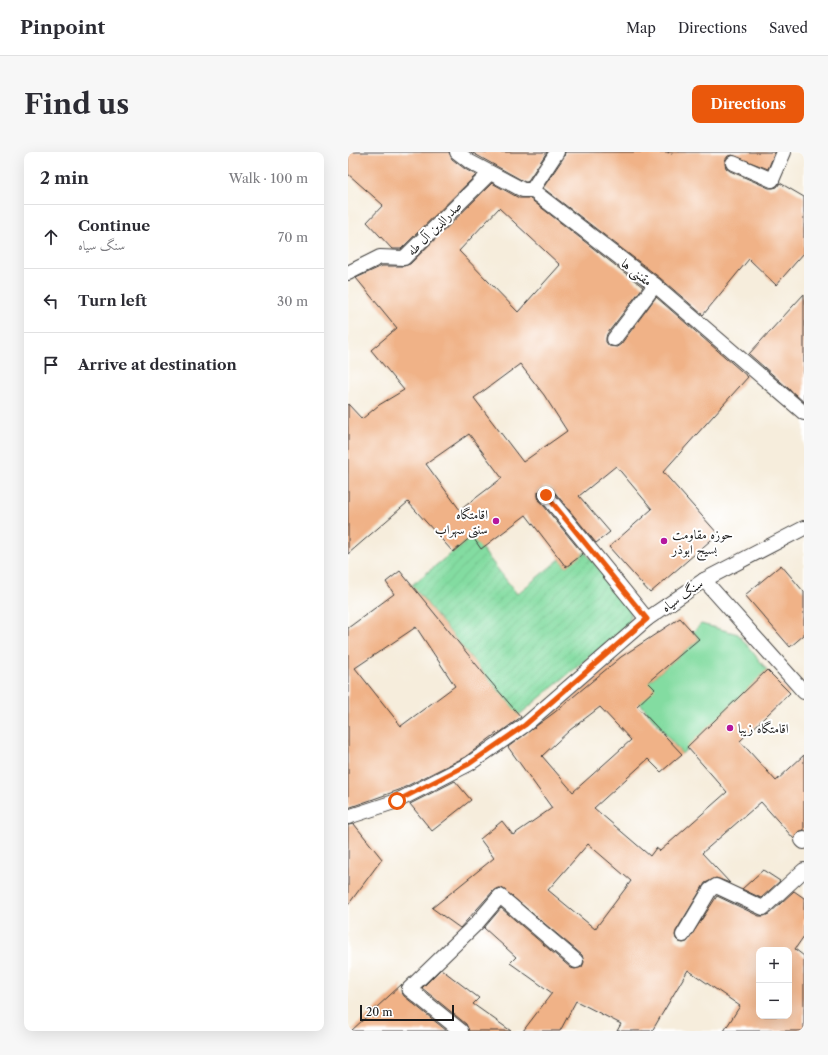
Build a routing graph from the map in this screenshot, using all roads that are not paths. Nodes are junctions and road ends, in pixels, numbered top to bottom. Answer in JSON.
{"nodes":[{"id":1,"x":457,"y":152,"type":"edge"},
{"id":2,"x":557,"y":152,"type":"edge"},
{"id":3,"x":784,"y":152,"type":"edge"},
{"id":4,"x":733,"y":163,"type":"dead end"},
{"id":5,"x":490,"y":173,"type":"junction"},
{"id":6,"x":532,"y":190,"type":"junction"},
{"id":7,"x":348,"y":273,"type":"edge"},
{"id":8,"x":655,"y":285,"type":"junction"},
{"id":9,"x":614,"y":339,"type":"dead end"},
{"id":10,"x":804,"y":413,"type":"edge"},
{"id":11,"x":546,"y":495,"type":"dead end"},
{"id":12,"x":804,"y":528,"type":"edge"},
{"id":13,"x":704,"y":580,"type":"junction"},
{"id":14,"x":647,"y":619,"type":"junction"},
{"id":15,"x":804,"y":692,"type":"edge"},
{"id":16,"x":348,"y":817,"type":"edge"},
{"id":17,"x":804,"y":838,"type":"edge"},
{"id":18,"x":804,"y":842,"type":"edge"},
{"id":19,"x":801,"y":878,"type":"edge"},
{"id":20,"x":683,"y":935,"type":"dead end"},
{"id":21,"x":576,"y":961,"type":"dead end"},
{"id":22,"x":461,"y":1031,"type":"edge"}],
"edges":[{"from":1,"to":5,"type":"lane","name":"مقننی ها"},
{"from":2,"to":6,"type":"lane"},
{"from":3,"to":4,"type":"lane"},
{"from":5,"to":6,"type":"lane","name":"مقننی ها"},
{"from":5,"to":7,"type":"lane","name":"صدرالدین آل طه"},
{"from":6,"to":8,"type":"lane","name":"مقننی ها"},
{"from":8,"to":9,"type":"lane"},
{"from":8,"to":10,"type":"lane","name":"مقننی ها"},
{"from":11,"to":14,"type":"lane"},
{"from":12,"to":13,"type":"lane","name":"سنگ سیاه"},
{"from":13,"to":14,"type":"lane","name":"سنگ سیاه"},
{"from":13,"to":15,"type":"lane"},
{"from":14,"to":16,"type":"lane","name":"سنگ سیاه"},
{"from":17,"to":18,"type":"lane"},
{"from":19,"to":20,"type":"lane"},
{"from":21,"to":22,"type":"lane"}]}
